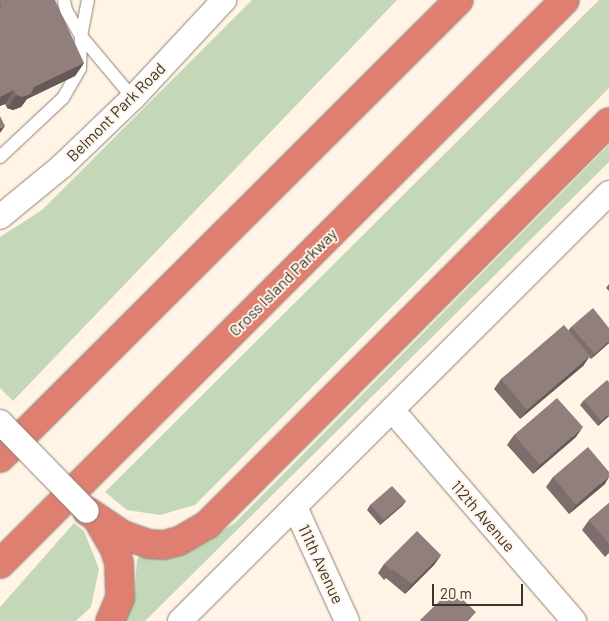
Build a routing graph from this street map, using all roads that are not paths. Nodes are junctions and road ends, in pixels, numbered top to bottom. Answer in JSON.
{"nodes":[{"id":1,"x":64,"y":0,"type":"edge"},
{"id":2,"x":88,"y":0,"type":"edge"},
{"id":3,"x":224,"y":0,"type":"edge"},
{"id":4,"x":459,"y":0,"type":"edge"},
{"id":5,"x":565,"y":0,"type":"edge"},
{"id":6,"x":80,"y":36,"type":"junction"},
{"id":7,"x":133,"y":98,"type":"junction"},
{"id":8,"x":609,"y":122,"type":"edge"},
{"id":9,"x":0,"y":157,"type":"edge"},
{"id":10,"x":609,"y":193,"type":"edge"},
{"id":11,"x":0,"y":216,"type":"edge"},
{"id":12,"x":392,"y":410,"type":"junction"},
{"id":13,"x":0,"y":422,"type":"edge"},
{"id":14,"x":0,"y":458,"type":"edge"},
{"id":15,"x":295,"y":507,"type":"junction"},
{"id":16,"x":87,"y":510,"type":"junction"},
{"id":17,"x":0,"y":564,"type":"edge"},
{"id":18,"x":110,"y":621,"type":"edge"},
{"id":19,"x":180,"y":621,"type":"edge"},
{"id":20,"x":347,"y":621,"type":"edge"},
{"id":21,"x":574,"y":621,"type":"edge"}],
"edges":[{"from":1,"to":6,"type":"lane"},
{"from":2,"to":6,"type":"lane"},
{"from":3,"to":7,"type":"street","name":"Belmont Park Road"},
{"from":4,"to":14,"type":"highway"},
{"from":5,"to":17,"type":"highway","name":"Cross Island Parkway"},
{"from":6,"to":7,"type":"lane"},
{"from":6,"to":9,"type":"lane"},
{"from":7,"to":11,"type":"street","name":"Belmont Park Road"},
{"from":8,"to":16,"type":"highway"},
{"from":10,"to":12,"type":"street"},
{"from":12,"to":15,"type":"street"},
{"from":12,"to":21,"type":"street","name":"112th Avenue"},
{"from":13,"to":16,"type":"street","bridge":true},
{"from":15,"to":19,"type":"street"},
{"from":15,"to":20,"type":"street","name":"111th Avenue"},
{"from":16,"to":18,"type":"highway"}]}
